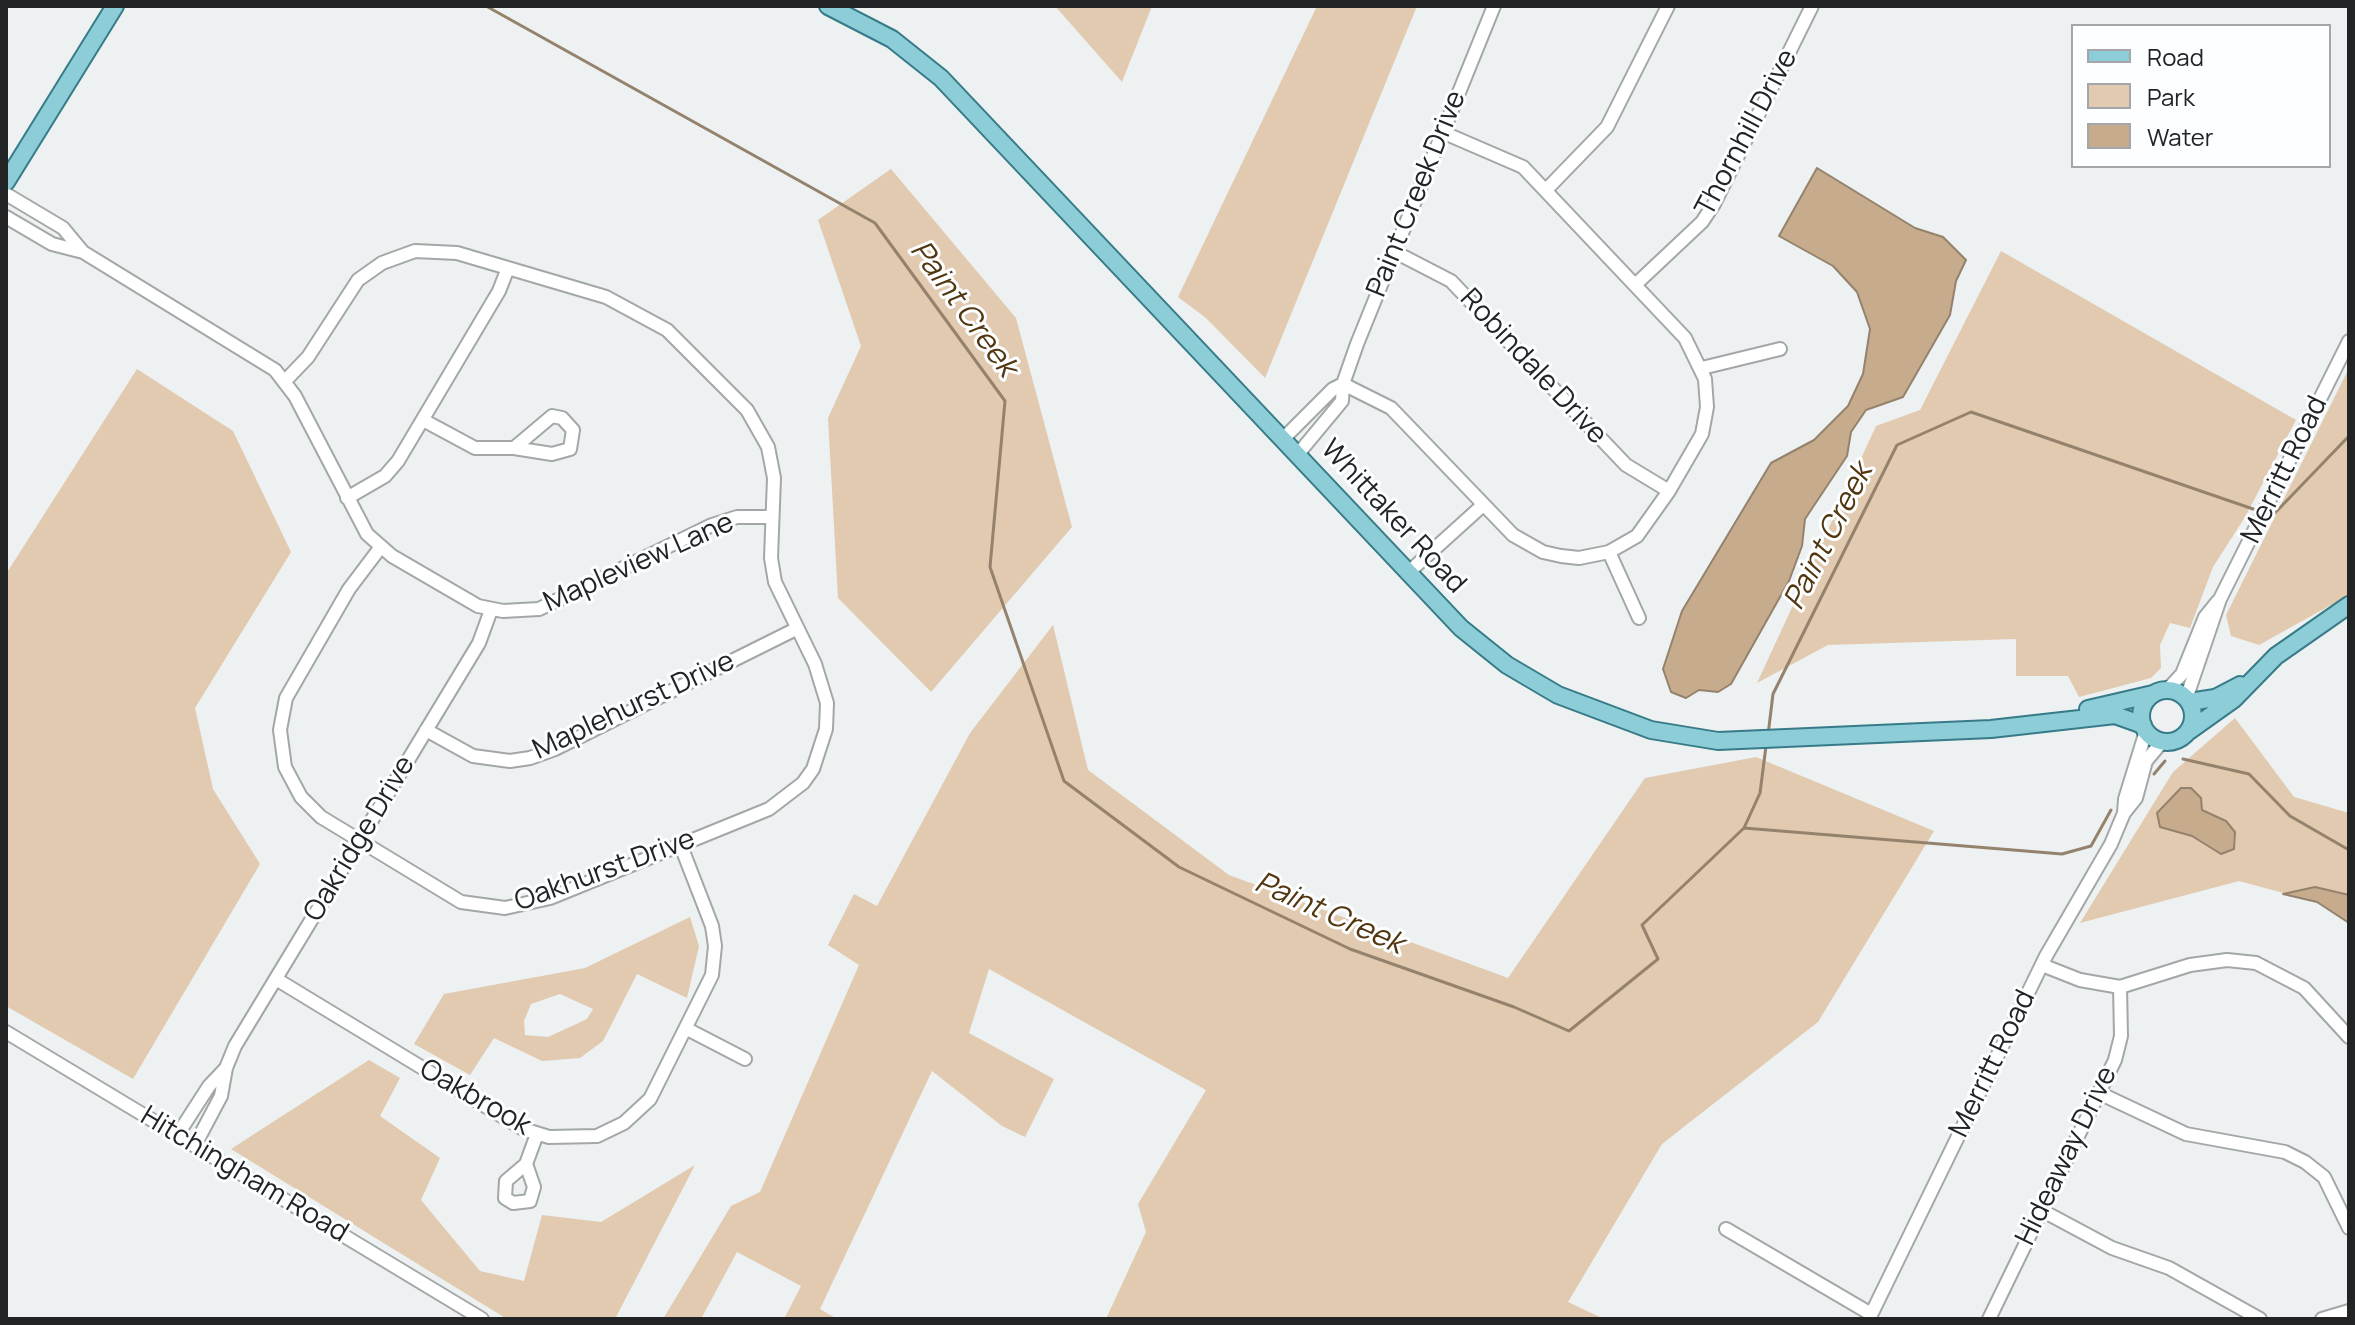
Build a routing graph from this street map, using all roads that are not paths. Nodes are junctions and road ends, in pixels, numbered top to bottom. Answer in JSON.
{"nodes":[{"id":1,"x":115,"y":6,"type":"edge"},
{"id":2,"x":828,"y":6,"type":"edge"},
{"id":3,"x":1494,"y":6,"type":"edge"},
{"id":4,"x":1668,"y":6,"type":"edge"},
{"id":5,"x":1812,"y":6,"type":"edge"},
{"id":6,"x":1442,"y":132,"type":"junction"},
{"id":7,"x":6,"y":182,"type":"edge"},
{"id":8,"x":1546,"y":190,"type":"junction"},
{"id":9,"x":6,"y":194,"type":"edge"},
{"id":10,"x":6,"y":217,"type":"edge"},
{"id":11,"x":1393,"y":251,"type":"junction"},
{"id":12,"x":83,"y":252,"type":"junction"},
{"id":13,"x":508,"y":268,"type":"junction"},
{"id":14,"x":1635,"y":285,"type":"junction"},
{"id":15,"x":2349,"y":341,"type":"edge"},
{"id":16,"x":1780,"y":349,"type":"dead end"},
{"id":17,"x":1702,"y":368,"type":"junction"},
{"id":18,"x":285,"y":381,"type":"junction"},
{"id":19,"x":1343,"y":384,"type":"junction"},
{"id":20,"x":423,"y":420,"type":"junction"},
{"id":21,"x":1284,"y":438,"type":"junction"},
{"id":22,"x":514,"y":448,"type":"junction"},
{"id":23,"x":1298,"y":454,"type":"junction"},
{"id":24,"x":1669,"y":491,"type":"junction"},
{"id":25,"x":347,"y":498,"type":"junction"},
{"id":26,"x":1483,"y":505,"type":"junction"},
{"id":27,"x":772,"y":517,"type":"junction"},
{"id":28,"x":380,"y":548,"type":"junction"},
{"id":29,"x":1609,"y":552,"type":"junction"},
{"id":30,"x":1410,"y":571,"type":"junction"},
{"id":31,"x":2220,"y":599,"type":"junction"},
{"id":32,"x":2349,"y":605,"type":"edge"},
{"id":33,"x":491,"y":610,"type":"junction"},
{"id":34,"x":1639,"y":618,"type":"dead end"},
{"id":35,"x":796,"y":629,"type":"junction"},
{"id":36,"x":2249,"y":681,"type":"junction"},
{"id":37,"x":2160,"y":692,"type":"junction"},
{"id":38,"x":2188,"y":700,"type":"junction"},
{"id":39,"x":2067,"y":718,"type":"junction"},
{"id":40,"x":2144,"y":728,"type":"junction"},
{"id":41,"x":426,"y":730,"type":"junction"},
{"id":42,"x":2189,"y":731,"type":"junction"},
{"id":43,"x":2162,"y":742,"type":"junction"},
{"id":44,"x":2124,"y":813,"type":"junction"},
{"id":45,"x":359,"y":841,"type":"junction"},
{"id":46,"x":681,"y":846,"type":"junction"},
{"id":47,"x":2042,"y":965,"type":"junction"},
{"id":48,"x":276,"y":979,"type":"junction"},
{"id":49,"x":2120,"y":987,"type":"junction"},
{"id":50,"x":687,"y":1029,"type":"junction"},
{"id":51,"x":6,"y":1032,"type":"edge"},
{"id":52,"x":2349,"y":1037,"type":"edge"},
{"id":53,"x":745,"y":1059,"type":"dead end"},
{"id":54,"x":226,"y":1068,"type":"junction"},
{"id":55,"x":2099,"y":1093,"type":"junction"},
{"id":56,"x":178,"y":1134,"type":"junction"},
{"id":57,"x":537,"y":1134,"type":"junction"},
{"id":58,"x":195,"y":1145,"type":"junction"},
{"id":59,"x":526,"y":1164,"type":"dead end"},
{"id":60,"x":2041,"y":1210,"type":"junction"},
{"id":61,"x":2349,"y":1228,"type":"edge"},
{"id":62,"x":1726,"y":1229,"type":"dead end"},
{"id":63,"x":2349,"y":1311,"type":"edge"},
{"id":64,"x":1870,"y":1317,"type":"edge"},
{"id":65,"x":482,"y":1319,"type":"edge"},
{"id":66,"x":1989,"y":1319,"type":"edge"},
{"id":67,"x":2260,"y":1319,"type":"edge"},
{"id":68,"x":2322,"y":1319,"type":"edge"}],
"edges":[{"from":1,"to":7,"type":"main road"},
{"from":2,"to":21,"type":"main road","name":"Whittaker Road"},
{"from":3,"to":6,"type":"street","name":"Paint Creek Drive"},
{"from":4,"to":8,"type":"street"},
{"from":5,"to":14,"type":"street","name":"Thornhill Drive"},
{"from":6,"to":8,"type":"street"},
{"from":6,"to":11,"type":"street","name":"Paint Creek Drive"},
{"from":8,"to":14,"type":"street"},
{"from":9,"to":12,"type":"street","name":"Mapleview Lane"},
{"from":10,"to":12,"type":"street","name":"Mapleview Lane"},
{"from":11,"to":19,"type":"street","name":"Paint Creek Drive"},
{"from":11,"to":24,"type":"street","name":"Robindale Drive"},
{"from":12,"to":18,"type":"street","name":"Mapleview Lane"},
{"from":13,"to":18,"type":"street","name":"Oakhurst Drive"},
{"from":13,"to":20,"type":"street"},
{"from":13,"to":27,"type":"street","name":"Oakhurst Drive"},
{"from":14,"to":17,"type":"street"},
{"from":15,"to":31,"type":"street","name":"Merritt Road"},
{"from":16,"to":17,"type":"street"},
{"from":17,"to":24,"type":"street"},
{"from":18,"to":25,"type":"street","name":"Mapleview Lane"},
{"from":19,"to":21,"type":"street","name":"Paint Creek Drive"},
{"from":19,"to":23,"type":"street","name":"Paint Creek Drive"},
{"from":19,"to":26,"type":"street"},
{"from":20,"to":22,"type":"street"},
{"from":20,"to":25,"type":"street"},
{"from":21,"to":23,"type":"main road","name":"Whittaker Road"},
{"from":22,"to":22,"type":"street"},
{"from":23,"to":30,"type":"main road","name":"Whittaker Road"},
{"from":24,"to":29,"type":"street"},
{"from":25,"to":28,"type":"street","name":"Mapleview Lane"},
{"from":26,"to":29,"type":"street"},
{"from":26,"to":30,"type":"street"},
{"from":27,"to":33,"type":"street","name":"Mapleview Lane"},
{"from":27,"to":35,"type":"street","name":"Oakhurst Drive"},
{"from":28,"to":33,"type":"street","name":"Mapleview Lane"},
{"from":28,"to":45,"type":"street","name":"Oakhurst Drive"},
{"from":29,"to":34,"type":"street"},
{"from":30,"to":39,"type":"main road","name":"Whittaker Road"},
{"from":31,"to":37,"type":"street","name":"Merritt Road"},
{"from":31,"to":38,"type":"street","name":"Merritt Road"},
{"from":32,"to":36,"type":"main road"},
{"from":33,"to":41,"type":"street","name":"Oakridge Drive"},
{"from":35,"to":41,"type":"street","name":"Maplehurst Drive"},
{"from":35,"to":46,"type":"street","name":"Oakhurst Drive"},
{"from":36,"to":38,"type":"main road"},
{"from":36,"to":42,"type":"main road"},
{"from":37,"to":38,"type":"main road"},
{"from":37,"to":39,"type":"main road","name":"Whittaker Road"},
{"from":37,"to":40,"type":"main road"},
{"from":38,"to":42,"type":"main road"},
{"from":39,"to":40,"type":"main road","name":"Whittaker Road"},
{"from":40,"to":43,"type":"main road"},
{"from":40,"to":44,"type":"street","name":"Merritt Road"},
{"from":41,"to":45,"type":"street","name":"Oakridge Drive"},
{"from":42,"to":43,"type":"main road"},
{"from":43,"to":44,"type":"street","name":"Merritt Road"},
{"from":44,"to":47,"type":"street","name":"Merritt Road"},
{"from":45,"to":46,"type":"street","name":"Oakhurst Drive"},
{"from":45,"to":48,"type":"street","name":"Oakridge Drive"},
{"from":46,"to":50,"type":"street","name":"Oakbrook"},
{"from":47,"to":49,"type":"street"},
{"from":47,"to":64,"type":"street","name":"Merritt Road"},
{"from":48,"to":54,"type":"street","name":"Oakridge Drive"},
{"from":48,"to":57,"type":"street","name":"Oakbrook"},
{"from":49,"to":52,"type":"street"},
{"from":49,"to":55,"type":"street","name":"Hideaway Drive"},
{"from":50,"to":53,"type":"street"},
{"from":50,"to":57,"type":"street","name":"Oakbrook"},
{"from":51,"to":56,"type":"street","name":"Hitchingham Road"},
{"from":54,"to":56,"type":"street","name":"Oakridge Drive"},
{"from":54,"to":58,"type":"street","name":"Oakridge Drive"},
{"from":55,"to":60,"type":"street","name":"Hideaway Drive"},
{"from":55,"to":61,"type":"street"},
{"from":56,"to":58,"type":"street","name":"Hitchingham Road"},
{"from":57,"to":59,"type":"street"},
{"from":58,"to":65,"type":"street","name":"Hitchingham Road"},
{"from":60,"to":66,"type":"street","name":"Hideaway Drive"},
{"from":60,"to":67,"type":"street"},
{"from":62,"to":64,"type":"street"},
{"from":63,"to":68,"type":"street"}]}
